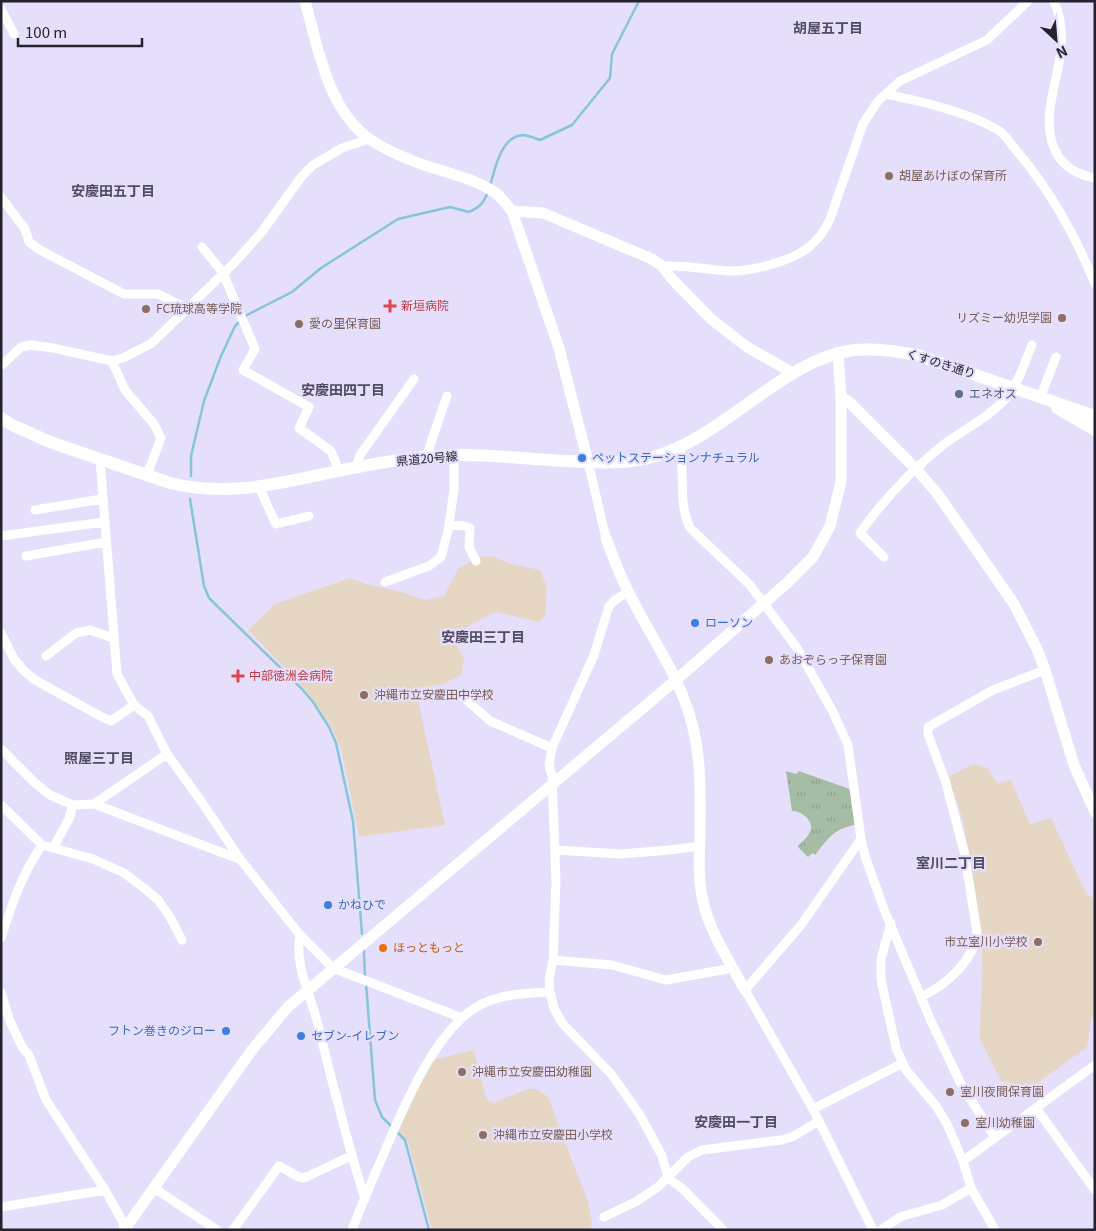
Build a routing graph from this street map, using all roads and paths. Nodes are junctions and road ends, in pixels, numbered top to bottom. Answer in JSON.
{"nodes":[{"id":1,"x":305,"y":1,"type":"edge"},
{"id":2,"x":1028,"y":1,"type":"edge"},
{"id":3,"x":1054,"y":1,"type":"edge"},
{"id":4,"x":1,"y":9,"type":"edge"},
{"id":5,"x":14,"y":34,"type":"dead end"},
{"id":6,"x":886,"y":94,"type":"junction"},
{"id":7,"x":369,"y":139,"type":"junction"},
{"id":8,"x":1095,"y":178,"type":"edge"},
{"id":9,"x":1,"y":197,"type":"edge"},
{"id":10,"x":512,"y":211,"type":"junction"},
{"id":11,"x":202,"y":247,"type":"dead end"},
{"id":12,"x":662,"y":266,"type":"junction"},
{"id":13,"x":223,"y":273,"type":"junction"},
{"id":14,"x":1095,"y":284,"type":"edge"},
{"id":15,"x":186,"y":308,"type":"junction"},
{"id":16,"x":1032,"y":345,"type":"dead end"},
{"id":17,"x":838,"y":354,"type":"junction"},
{"id":18,"x":1056,"y":357,"type":"dead end"},
{"id":19,"x":112,"y":360,"type":"junction"},
{"id":20,"x":1,"y":366,"type":"edge"},
{"id":21,"x":794,"y":373,"type":"junction"},
{"id":22,"x":414,"y":379,"type":"dead end"},
{"id":23,"x":1013,"y":388,"type":"junction"},
{"id":24,"x":447,"y":396,"type":"dead end"},
{"id":25,"x":841,"y":397,"type":"junction"},
{"id":26,"x":1040,"y":398,"type":"junction"},
{"id":27,"x":1095,"y":416,"type":"edge"},
{"id":28,"x":1,"y":418,"type":"edge"},
{"id":29,"x":1095,"y":430,"type":"edge"},
{"id":30,"x":680,"y":448,"type":"junction"},
{"id":31,"x":454,"y":455,"type":"junction"},
{"id":32,"x":426,"y":457,"type":"junction"},
{"id":33,"x":100,"y":460,"type":"junction"},
{"id":34,"x":588,"y":462,"type":"junction"},
{"id":35,"x":356,"y":468,"type":"junction"},
{"id":36,"x":916,"y":469,"type":"junction"},
{"id":37,"x":340,"y":471,"type":"junction"},
{"id":38,"x":145,"y":475,"type":"junction"},
{"id":39,"x":259,"y":487,"type":"junction"},
{"id":40,"x":102,"y":500,"type":"junction"},
{"id":41,"x":34,"y":510,"type":"dead end"},
{"id":42,"x":309,"y":516,"type":"dead end"},
{"id":43,"x":104,"y":522,"type":"junction"},
{"id":44,"x":449,"y":525,"type":"junction"},
{"id":45,"x":1,"y":536,"type":"edge"},
{"id":46,"x":606,"y":538,"type":"joint"},
{"id":47,"x":106,"y":542,"type":"junction"},
{"id":48,"x":26,"y":556,"type":"dead end"},
{"id":49,"x":884,"y":556,"type":"dead end"},
{"id":50,"x":476,"y":561,"type":"dead end"},
{"id":51,"x":385,"y":582,"type":"dead end"},
{"id":52,"x":628,"y":592,"type":"junction"},
{"id":53,"x":1,"y":634,"type":"edge"},
{"id":54,"x":113,"y":638,"type":"junction"},
{"id":55,"x":46,"y":656,"type":"dead end"},
{"id":56,"x":1045,"y":670,"type":"junction"},
{"id":57,"x":676,"y":680,"type":"junction"},
{"id":58,"x":460,"y":694,"type":"dead end"},
{"id":59,"x":134,"y":705,"type":"junction"},
{"id":60,"x":552,"y":748,"type":"junction"},
{"id":61,"x":1,"y":749,"type":"edge"},
{"id":62,"x":168,"y":754,"type":"junction"},
{"id":63,"x":552,"y":784,"type":"junction"},
{"id":64,"x":94,"y":804,"type":"junction"},
{"id":65,"x":1,"y":805,"type":"edge"},
{"id":66,"x":73,"y":805,"type":"junction"},
{"id":67,"x":1095,"y":812,"type":"edge"},
{"id":68,"x":861,"y":840,"type":"junction"},
{"id":69,"x":42,"y":845,"type":"junction"},
{"id":70,"x":700,"y":846,"type":"junction"},
{"id":71,"x":53,"y":848,"type":"junction"},
{"id":72,"x":556,"y":850,"type":"junction"},
{"id":73,"x":240,"y":859,"type":"junction"},
{"id":74,"x":891,"y":923,"type":"junction"},
{"id":75,"x":300,"y":936,"type":"junction"},
{"id":76,"x":1,"y":938,"type":"edge"},
{"id":77,"x":182,"y":940,"type":"dead end"},
{"id":78,"x":553,"y":960,"type":"junction"},
{"id":79,"x":333,"y":968,"type":"junction"},
{"id":80,"x":733,"y":968,"type":"junction"},
{"id":81,"x":745,"y":990,"type":"junction"},
{"id":82,"x":306,"y":991,"type":"junction"},
{"id":83,"x":1,"y":992,"type":"edge"},
{"id":84,"x":550,"y":992,"type":"junction"},
{"id":85,"x":921,"y":997,"type":"junction"},
{"id":86,"x":4,"y":1009,"type":"edge"},
{"id":87,"x":462,"y":1018,"type":"junction"},
{"id":88,"x":903,"y":1063,"type":"junction"},
{"id":89,"x":1095,"y":1065,"type":"edge"},
{"id":90,"x":1036,"y":1108,"type":"junction"},
{"id":91,"x":813,"y":1109,"type":"junction"},
{"id":92,"x":819,"y":1121,"type":"junction"},
{"id":93,"x":995,"y":1138,"type":"junction"},
{"id":94,"x":351,"y":1156,"type":"junction"},
{"id":95,"x":963,"y":1161,"type":"junction"},
{"id":96,"x":668,"y":1178,"type":"junction"},
{"id":97,"x":154,"y":1188,"type":"junction"},
{"id":98,"x":971,"y":1188,"type":"junction"},
{"id":99,"x":105,"y":1190,"type":"junction"},
{"id":100,"x":1095,"y":1190,"type":"edge"},
{"id":101,"x":365,"y":1199,"type":"junction"},
{"id":102,"x":1,"y":1207,"type":"edge"},
{"id":103,"x":604,"y":1217,"type":"dead end"},
{"id":104,"x":124,"y":1230,"type":"edge"},
{"id":105,"x":217,"y":1230,"type":"edge"},
{"id":106,"x":233,"y":1230,"type":"edge"},
{"id":107,"x":352,"y":1230,"type":"edge"},
{"id":108,"x":722,"y":1230,"type":"edge"},
{"id":109,"x":873,"y":1230,"type":"edge"},
{"id":110,"x":881,"y":1230,"type":"edge"},
{"id":111,"x":995,"y":1230,"type":"edge"}],
"edges":[{"from":1,"to":7,"type":"street"},
{"from":2,"to":6,"type":"street"},
{"from":3,"to":8,"type":"street"},
{"from":4,"to":5,"type":"street"},
{"from":6,"to":12,"type":"street"},
{"from":6,"to":14,"type":"street"},
{"from":7,"to":10,"type":"street"},
{"from":7,"to":13,"type":"street"},
{"from":9,"to":15,"type":"street"},
{"from":10,"to":12,"type":"street"},
{"from":10,"to":34,"type":"street"},
{"from":11,"to":13,"type":"street"},
{"from":12,"to":21,"type":"street"},
{"from":13,"to":15,"type":"street"},
{"from":13,"to":37,"type":"street"},
{"from":15,"to":19,"type":"street"},
{"from":16,"to":23,"type":"street"},
{"from":17,"to":21,"type":"main road","name":"県道20号線"},
{"from":17,"to":23,"type":"main road","name":"くすのき通り"},
{"from":17,"to":25,"type":"street"},
{"from":18,"to":26,"type":"street"},
{"from":19,"to":20,"type":"street"},
{"from":19,"to":38,"type":"street"},
{"from":21,"to":30,"type":"main road","name":"県道20号線"},
{"from":22,"to":35,"type":"street"},
{"from":23,"to":26,"type":"main road","name":"くすのき通り"},
{"from":23,"to":36,"type":"street"},
{"from":24,"to":32,"type":"street"},
{"from":25,"to":36,"type":"street"},
{"from":25,"to":57,"type":"street"},
{"from":26,"to":27,"type":"main road","name":"くすのき通り"},
{"from":26,"to":29,"type":"main road","name":"くすのき通り"},
{"from":28,"to":33,"type":"main road","name":"県道20号線"},
{"from":30,"to":34,"type":"main road","name":"県道20号線"},
{"from":30,"to":68,"type":"street"},
{"from":31,"to":32,"type":"main road","name":"県道20号線"},
{"from":31,"to":34,"type":"main road","name":"県道20号線"},
{"from":31,"to":44,"type":"street"},
{"from":32,"to":35,"type":"main road","name":"県道20号線"},
{"from":33,"to":38,"type":"main road","name":"県道20号線"},
{"from":33,"to":40,"type":"street"},
{"from":34,"to":46,"type":"street"},
{"from":35,"to":37,"type":"main road","name":"県道20号線"},
{"from":36,"to":49,"type":"street"},
{"from":36,"to":56,"type":"street"},
{"from":37,"to":39,"type":"main road","name":"県道20号線"},
{"from":38,"to":39,"type":"main road","name":"県道20号線"},
{"from":39,"to":42,"type":"street"},
{"from":40,"to":41,"type":"street"},
{"from":40,"to":43,"type":"street"},
{"from":43,"to":45,"type":"street"},
{"from":43,"to":47,"type":"street"},
{"from":44,"to":50,"type":"street"},
{"from":44,"to":51,"type":"street"},
{"from":46,"to":52,"type":"street"},
{"from":47,"to":48,"type":"street"},
{"from":47,"to":54,"type":"street"},
{"from":52,"to":57,"type":"street"},
{"from":52,"to":60,"type":"street"},
{"from":53,"to":59,"type":"street"},
{"from":54,"to":55,"type":"street"},
{"from":54,"to":59,"type":"street"},
{"from":56,"to":67,"type":"street"},
{"from":56,"to":85,"type":"street"},
{"from":57,"to":63,"type":"street"},
{"from":57,"to":70,"type":"street"},
{"from":58,"to":60,"type":"street"},
{"from":59,"to":62,"type":"street"},
{"from":60,"to":63,"type":"street"},
{"from":61,"to":66,"type":"street"},
{"from":62,"to":64,"type":"street"},
{"from":62,"to":73,"type":"street"},
{"from":63,"to":72,"type":"street"},
{"from":63,"to":79,"type":"street"},
{"from":64,"to":66,"type":"street"},
{"from":64,"to":73,"type":"street"},
{"from":65,"to":69,"type":"street"},
{"from":66,"to":71,"type":"street"},
{"from":68,"to":74,"type":"street"},
{"from":68,"to":81,"type":"street"},
{"from":69,"to":71,"type":"street"},
{"from":69,"to":76,"type":"street"},
{"from":70,"to":72,"type":"street"},
{"from":70,"to":80,"type":"street"},
{"from":71,"to":77,"type":"street"},
{"from":72,"to":78,"type":"street"},
{"from":73,"to":75,"type":"street"},
{"from":74,"to":85,"type":"street"},
{"from":74,"to":88,"type":"street"},
{"from":75,"to":79,"type":"street"},
{"from":75,"to":82,"type":"street"},
{"from":78,"to":80,"type":"street"},
{"from":78,"to":84,"type":"street"},
{"from":79,"to":82,"type":"street"},
{"from":79,"to":87,"type":"street"},
{"from":80,"to":81,"type":"street"},
{"from":81,"to":91,"type":"street"},
{"from":82,"to":94,"type":"street"},
{"from":82,"to":97,"type":"street"},
{"from":83,"to":86,"type":"street"},
{"from":84,"to":87,"type":"street"},
{"from":84,"to":96,"type":"street"},
{"from":85,"to":93,"type":"street"},
{"from":86,"to":99,"type":"street"},
{"from":87,"to":101,"type":"street"},
{"from":88,"to":91,"type":"street"},
{"from":88,"to":95,"type":"street"},
{"from":89,"to":90,"type":"street"},
{"from":90,"to":93,"type":"street"},
{"from":90,"to":100,"type":"street"},
{"from":91,"to":92,"type":"street"},
{"from":92,"to":96,"type":"street"},
{"from":92,"to":109,"type":"street"},
{"from":93,"to":95,"type":"street"},
{"from":94,"to":101,"type":"street"},
{"from":94,"to":106,"type":"street"},
{"from":95,"to":98,"type":"street"},
{"from":96,"to":103,"type":"street"},
{"from":96,"to":108,"type":"street"},
{"from":97,"to":104,"type":"street"},
{"from":97,"to":105,"type":"street"},
{"from":98,"to":110,"type":"street"},
{"from":98,"to":111,"type":"street"},
{"from":99,"to":102,"type":"street"},
{"from":99,"to":104,"type":"street"},
{"from":101,"to":107,"type":"street"}]}
